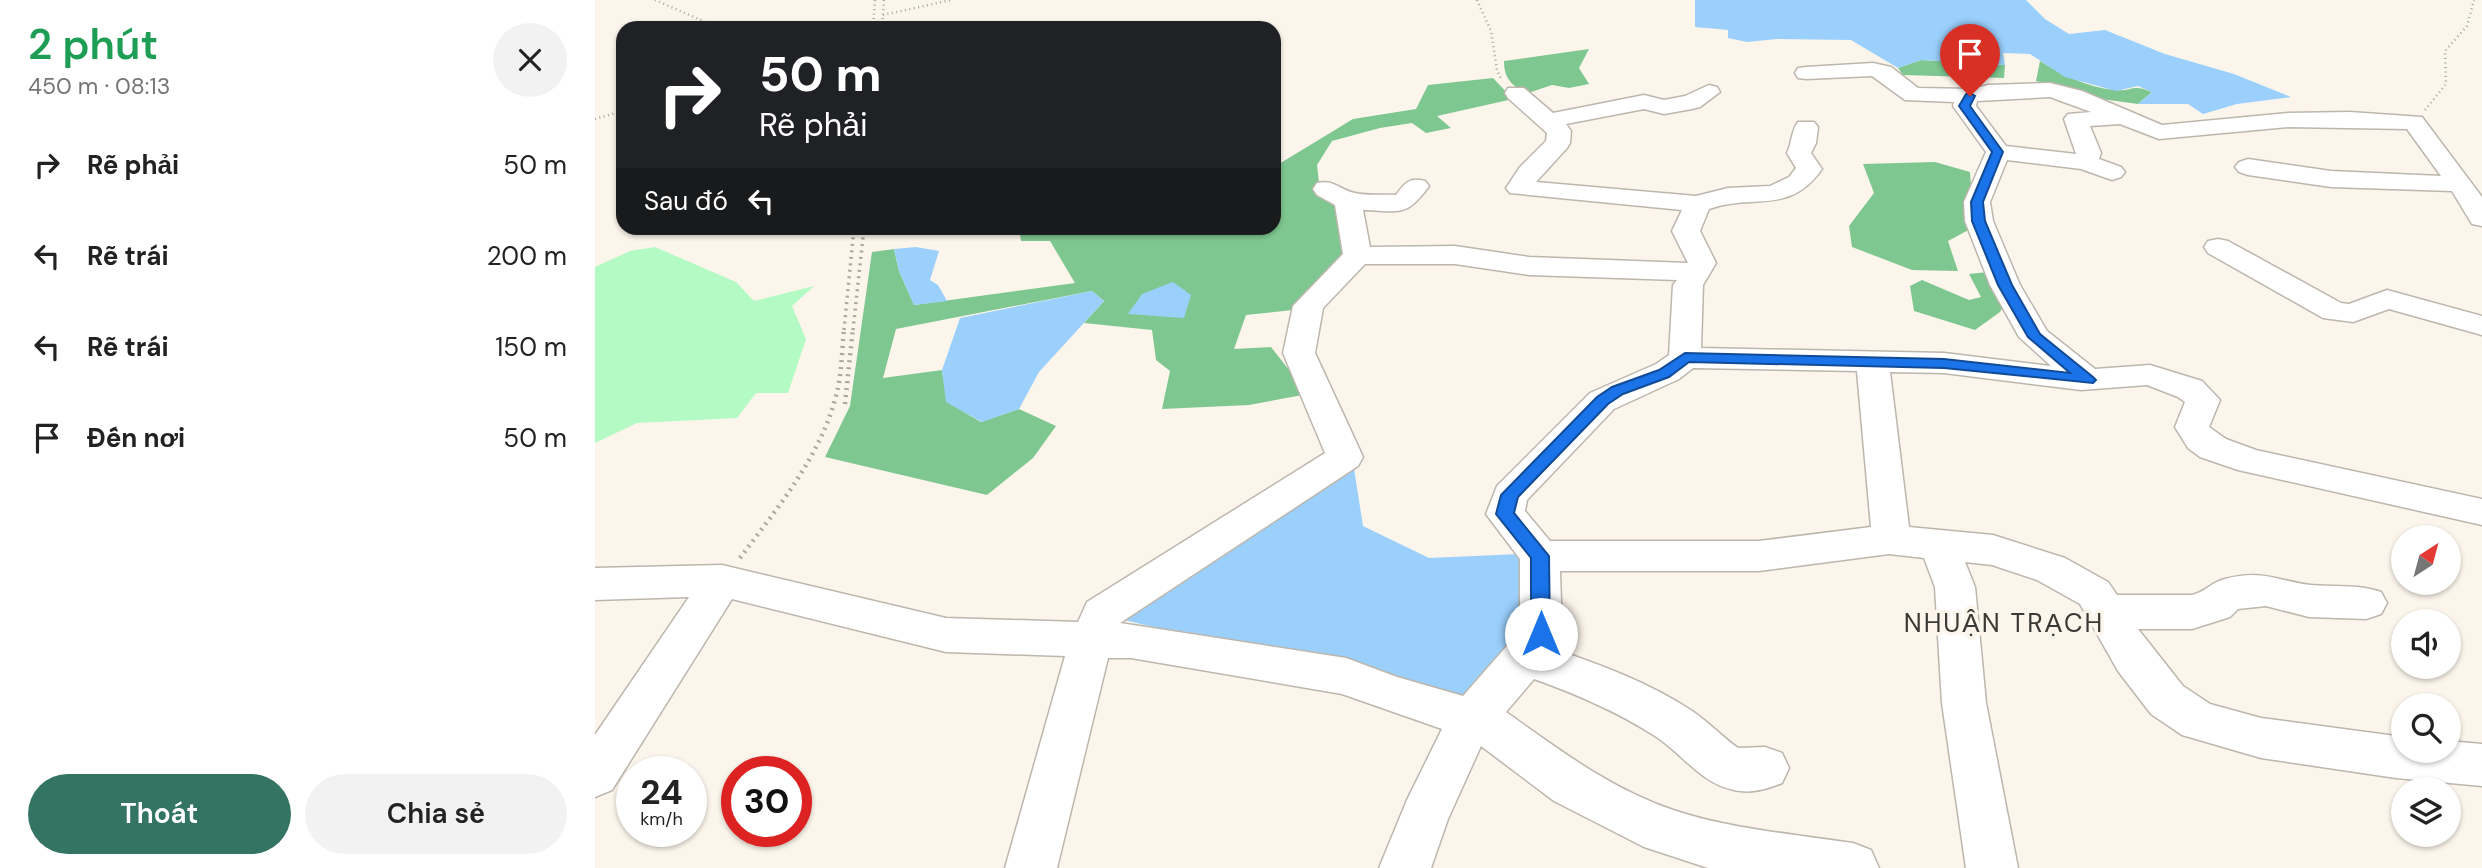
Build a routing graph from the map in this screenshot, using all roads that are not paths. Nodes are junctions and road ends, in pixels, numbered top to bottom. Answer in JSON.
{"nodes":[{"id":1,"x":1806,"y":74,"type":"dead end"},
{"id":2,"x":1709,"y":92,"type":"dead end"},
{"id":3,"x":1516,"y":93,"type":"road end"},
{"id":4,"x":1970,"y":96,"type":"junction"},
{"id":5,"x":2124,"y":118,"type":"junction"},
{"id":6,"x":1548,"y":121,"type":"junction"},
{"id":7,"x":1807,"y":127,"type":"dead end"},
{"id":8,"x":1998,"y":152,"type":"junction"},
{"id":9,"x":2085,"y":162,"type":"junction"},
{"id":10,"x":2248,"y":167,"type":"dead end"},
{"id":11,"x":2112,"y":172,"type":"dead end"},
{"id":12,"x":1416,"y":186,"type":"dead end"},
{"id":13,"x":2474,"y":200,"type":"edge"},
{"id":14,"x":1698,"y":204,"type":"junction"},
{"id":15,"x":2218,"y":247,"type":"dead end"},
{"id":16,"x":1357,"y":257,"type":"junction"},
{"id":17,"x":1696,"y":272,"type":"junction"},
{"id":18,"x":2482,"y":326,"type":"edge"},
{"id":19,"x":1685,"y":358,"type":"junction"},
{"id":20,"x":1873,"y":361,"type":"junction"},
{"id":21,"x":2088,"y":380,"type":"junction"},
{"id":22,"x":2482,"y":513,"type":"edge"},
{"id":23,"x":1889,"y":540,"type":"junction"},
{"id":24,"x":1938,"y":544,"type":"junction"},
{"id":25,"x":1540,"y":556,"type":"junction"},
{"id":26,"x":722,"y":581,"type":"junction"},
{"id":27,"x":595,"y":584,"type":"edge"},
{"id":28,"x":2366,"y":603,"type":"dead end"},
{"id":29,"x":2105,"y":612,"type":"junction"},
{"id":30,"x":1091,"y":639,"type":"junction"},
{"id":31,"x":1525,"y":657,"type":"junction"},
{"id":32,"x":1472,"y":718,"type":"junction"},
{"id":33,"x":2482,"y":765,"type":"edge"},
{"id":34,"x":1765,"y":768,"type":"dead end"},
{"id":35,"x":595,"y":775,"type":"edge"},
{"id":36,"x":1031,"y":868,"type":"edge"},
{"id":37,"x":1405,"y":868,"type":"edge"},
{"id":38,"x":1853,"y":868,"type":"edge"},
{"id":39,"x":1992,"y":868,"type":"edge"}],
"edges":[{"from":1,"to":4,"type":"street"},
{"from":2,"to":6,"type":"street"},
{"from":3,"to":6,"type":"street"},
{"from":4,"to":5,"type":"street"},
{"from":4,"to":8,"type":"street"},
{"from":5,"to":9,"type":"street"},
{"from":5,"to":13,"type":"street"},
{"from":6,"to":14,"type":"street"},
{"from":7,"to":14,"type":"street"},
{"from":8,"to":9,"type":"street"},
{"from":8,"to":21,"type":"street"},
{"from":9,"to":11,"type":"street"},
{"from":10,"to":13,"type":"street"},
{"from":12,"to":16,"type":"street"},
{"from":14,"to":17,"type":"street"},
{"from":15,"to":18,"type":"street"},
{"from":16,"to":17,"type":"street"},
{"from":16,"to":30,"type":"street"},
{"from":17,"to":19,"type":"street"},
{"from":19,"to":20,"type":"street"},
{"from":19,"to":25,"type":"street"},
{"from":20,"to":21,"type":"street"},
{"from":20,"to":23,"type":"street"},
{"from":21,"to":22,"type":"street"},
{"from":23,"to":24,"type":"street"},
{"from":23,"to":25,"type":"street"},
{"from":24,"to":29,"type":"street"},
{"from":24,"to":39,"type":"street"},
{"from":25,"to":31,"type":"street"},
{"from":26,"to":27,"type":"street"},
{"from":26,"to":30,"type":"street"},
{"from":26,"to":35,"type":"street"},
{"from":28,"to":29,"type":"street"},
{"from":29,"to":33,"type":"street"},
{"from":30,"to":32,"type":"street"},
{"from":30,"to":36,"type":"street"},
{"from":31,"to":32,"type":"street"},
{"from":31,"to":34,"type":"street"},
{"from":32,"to":37,"type":"street"},
{"from":32,"to":38,"type":"street"}]}
